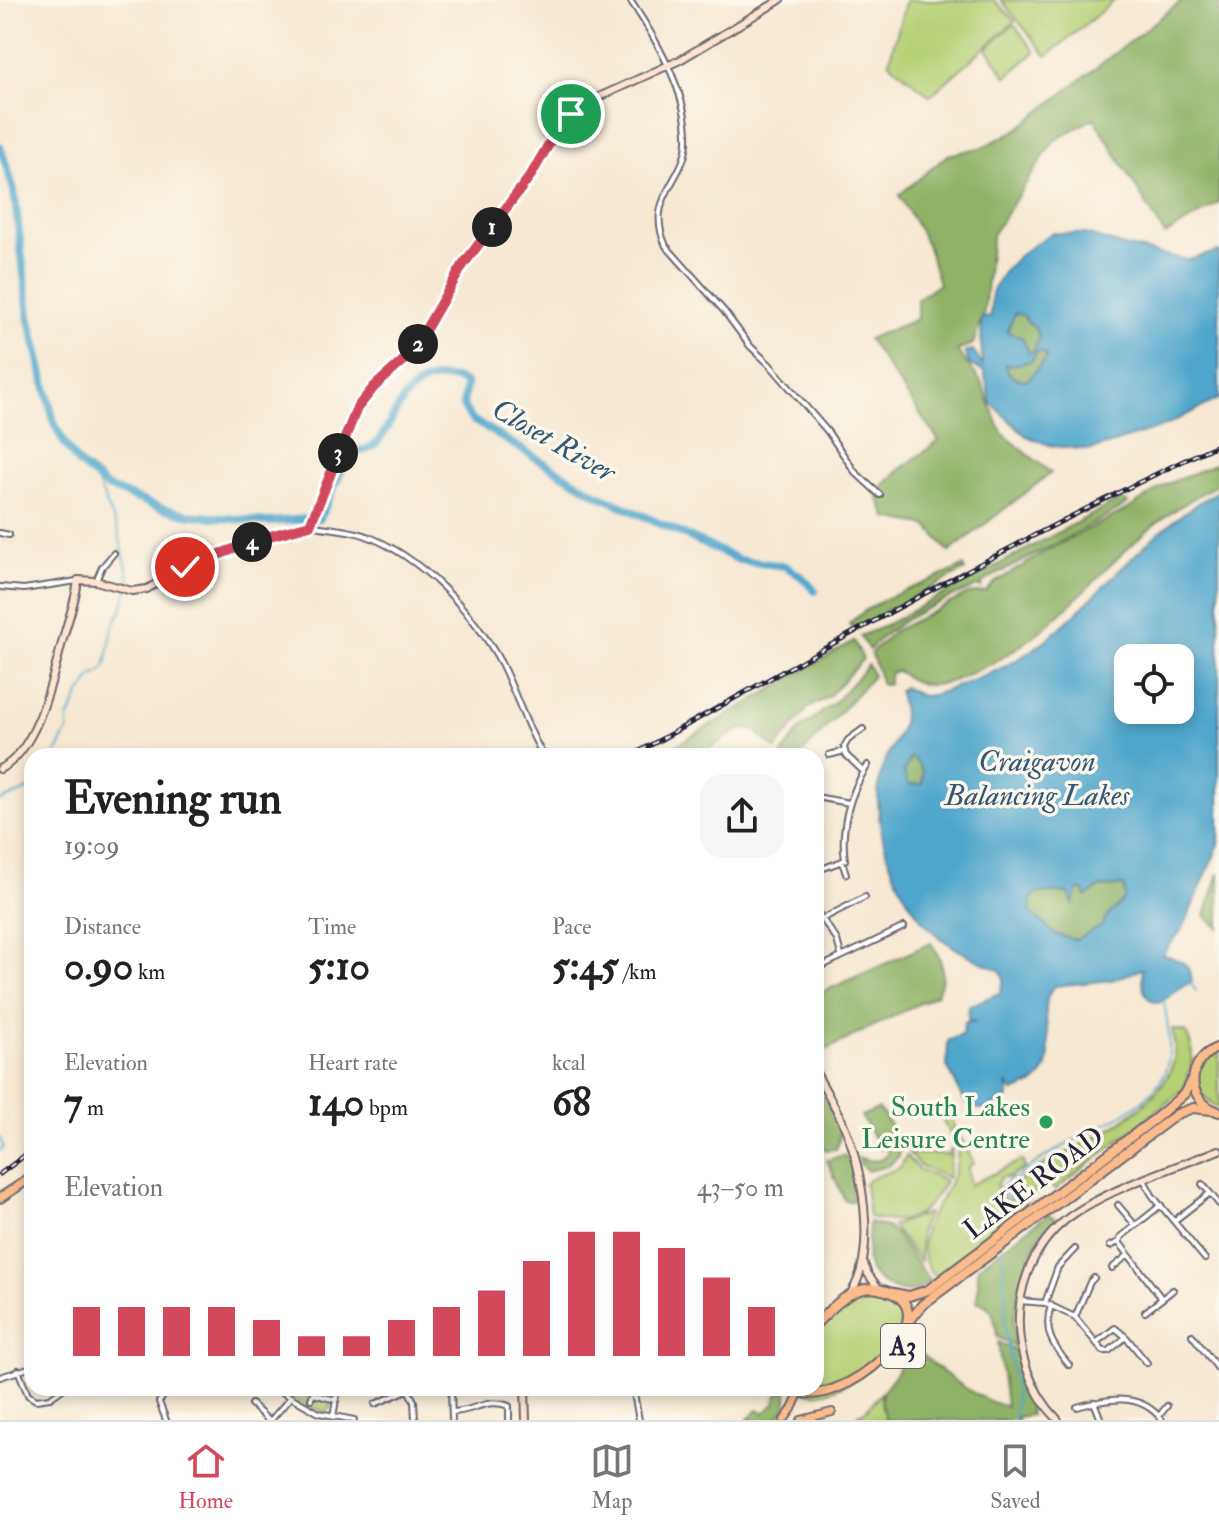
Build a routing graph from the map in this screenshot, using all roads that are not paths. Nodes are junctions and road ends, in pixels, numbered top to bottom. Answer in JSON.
{"nodes":[{"id":1,"x":630,"y":0,"type":"edge"},
{"id":2,"x":780,"y":0,"type":"edge"},
{"id":3,"x":668,"y":66,"type":"junction"},
{"id":4,"x":880,"y":495,"type":"dead end"},
{"id":5,"x":310,"y":524,"type":"junction"},
{"id":6,"x":0,"y":533,"type":"edge"},
{"id":7,"x":9,"y":535,"type":"dead end"},
{"id":8,"x":116,"y":561,"type":"dead end"},
{"id":9,"x":78,"y":580,"type":"junction"},
{"id":10,"x":96,"y":581,"type":"junction"},
{"id":11,"x":0,"y":587,"type":"edge"},
{"id":12,"x":863,"y":731,"type":"dead end"},
{"id":13,"x":539,"y":748,"type":"edge"},
{"id":14,"x":845,"y":751,"type":"junction"},
{"id":15,"x":829,"y":755,"type":"dead end"},
{"id":16,"x":868,"y":765,"type":"dead end"},
{"id":17,"x":0,"y":769,"type":"edge"},
{"id":18,"x":864,"y":772,"type":"junction"},
{"id":19,"x":824,"y":798,"type":"edge"},
{"id":20,"x":849,"y":803,"type":"junction"},
{"id":21,"x":842,"y":861,"type":"junction"},
{"id":22,"x":824,"y":868,"type":"edge"},
{"id":23,"x":846,"y":874,"type":"dead end"},
{"id":24,"x":865,"y":897,"type":"dead end"},
{"id":25,"x":824,"y":918,"type":"edge"},
{"id":26,"x":824,"y":922,"type":"edge"},
{"id":27,"x":904,"y":927,"type":"dead end"},
{"id":28,"x":841,"y":955,"type":"junction"},
{"id":29,"x":824,"y":965,"type":"edge"},
{"id":30,"x":1219,"y":1047,"type":"edge"},
{"id":31,"x":1192,"y":1079,"type":"junction"},
{"id":32,"x":824,"y":1088,"type":"edge"},
{"id":33,"x":1215,"y":1111,"type":"edge"},
{"id":34,"x":1219,"y":1150,"type":"edge"},
{"id":35,"x":1144,"y":1180,"type":"junction"},
{"id":36,"x":24,"y":1182,"type":"edge"},
{"id":37,"x":1202,"y":1184,"type":"dead end"},
{"id":38,"x":1210,"y":1193,"type":"junction"},
{"id":39,"x":0,"y":1198,"type":"edge"},
{"id":40,"x":1219,"y":1204,"type":"edge"},
{"id":41,"x":1118,"y":1205,"type":"dead end"},
{"id":42,"x":1161,"y":1205,"type":"junction"},
{"id":43,"x":1174,"y":1221,"type":"junction"},
{"id":44,"x":1135,"y":1225,"type":"junction"},
{"id":45,"x":1119,"y":1242,"type":"junction"},
{"id":46,"x":1110,"y":1246,"type":"dead end"},
{"id":47,"x":1075,"y":1249,"type":"dead end"},
{"id":48,"x":1208,"y":1250,"type":"dead end"},
{"id":49,"x":1127,"y":1256,"type":"junction"},
{"id":50,"x":864,"y":1264,"type":"junction"},
{"id":51,"x":1112,"y":1268,"type":"dead end"},
{"id":52,"x":1094,"y":1278,"type":"dead end"},
{"id":53,"x":884,"y":1290,"type":"junction"},
{"id":54,"x":1173,"y":1290,"type":"dead end"},
{"id":55,"x":850,"y":1295,"type":"junction"},
{"id":56,"x":1162,"y":1299,"type":"junction"},
{"id":57,"x":1020,"y":1301,"type":"junction"},
{"id":58,"x":1048,"y":1304,"type":"junction"},
{"id":59,"x":824,"y":1311,"type":"edge"},
{"id":60,"x":827,"y":1312,"type":"junction"},
{"id":61,"x":1145,"y":1312,"type":"dead end"},
{"id":62,"x":824,"y":1315,"type":"edge"},
{"id":63,"x":1075,"y":1317,"type":"junction"},
{"id":64,"x":909,"y":1322,"type":"junction"},
{"id":65,"x":1192,"y":1335,"type":"dead end"},
{"id":66,"x":1126,"y":1337,"type":"junction"},
{"id":67,"x":1097,"y":1343,"type":"junction"},
{"id":68,"x":1071,"y":1357,"type":"dead end"},
{"id":69,"x":895,"y":1360,"type":"dead end"},
{"id":70,"x":1147,"y":1363,"type":"dead end"},
{"id":71,"x":24,"y":1369,"type":"edge"},
{"id":72,"x":18,"y":1370,"type":"junction"},
{"id":73,"x":1219,"y":1370,"type":"edge"},
{"id":74,"x":0,"y":1377,"type":"edge"},
{"id":75,"x":24,"y":1385,"type":"edge"},
{"id":76,"x":30,"y":1396,"type":"edge"},
{"id":77,"x":53,"y":1396,"type":"edge"},
{"id":78,"x":163,"y":1396,"type":"edge"},
{"id":79,"x":287,"y":1396,"type":"edge"},
{"id":80,"x":321,"y":1396,"type":"edge"},
{"id":81,"x":337,"y":1396,"type":"edge"},
{"id":82,"x":394,"y":1396,"type":"edge"},
{"id":83,"x":412,"y":1396,"type":"edge"},
{"id":84,"x":451,"y":1396,"type":"edge"},
{"id":85,"x":525,"y":1396,"type":"edge"},
{"id":86,"x":634,"y":1396,"type":"edge"},
{"id":87,"x":793,"y":1396,"type":"edge"},
{"id":88,"x":799,"y":1396,"type":"edge"},
{"id":89,"x":290,"y":1398,"type":"junction"},
{"id":90,"x":336,"y":1400,"type":"junction"},
{"id":91,"x":1094,"y":1402,"type":"junction"},
{"id":92,"x":251,"y":1404,"type":"dead end"},
{"id":93,"x":375,"y":1404,"type":"dead end"},
{"id":94,"x":1167,"y":1406,"type":"dead end"},
{"id":95,"x":1077,"y":1407,"type":"dead end"},
{"id":96,"x":845,"y":1408,"type":"dead end"},
{"id":97,"x":452,"y":1412,"type":"junction"},
{"id":98,"x":832,"y":1412,"type":"junction"},
{"id":99,"x":333,"y":1417,"type":"junction"},
{"id":100,"x":1160,"y":1418,"type":"edge"},
{"id":101,"x":166,"y":1420,"type":"edge"},
{"id":102,"x":270,"y":1420,"type":"edge"},
{"id":103,"x":354,"y":1420,"type":"edge"},
{"id":104,"x":415,"y":1420,"type":"edge"},
{"id":105,"x":452,"y":1420,"type":"edge"},
{"id":106,"x":509,"y":1420,"type":"edge"},
{"id":107,"x":526,"y":1420,"type":"edge"},
{"id":108,"x":639,"y":1420,"type":"edge"},
{"id":109,"x":784,"y":1420,"type":"edge"},
{"id":110,"x":801,"y":1420,"type":"edge"},
{"id":111,"x":1058,"y":1420,"type":"edge"},
{"id":112,"x":1101,"y":1420,"type":"edge"}],
"edges":[{"from":1,"to":3,"type":"street"},
{"from":2,"to":3,"type":"street"},
{"from":3,"to":4,"type":"street"},
{"from":3,"to":5,"type":"street"},
{"from":5,"to":10,"type":"street"},
{"from":5,"to":13,"type":"street"},
{"from":6,"to":7,"type":"street"},
{"from":8,"to":10,"type":"street"},
{"from":9,"to":10,"type":"street"},
{"from":9,"to":11,"type":"street"},
{"from":9,"to":17,"type":"street"},
{"from":12,"to":14,"type":"street"},
{"from":14,"to":15,"type":"street"},
{"from":14,"to":18,"type":"street"},
{"from":16,"to":18,"type":"street"},
{"from":18,"to":20,"type":"street"},
{"from":19,"to":20,"type":"street"},
{"from":20,"to":21,"type":"street"},
{"from":21,"to":22,"type":"street"},
{"from":21,"to":23,"type":"street"},
{"from":24,"to":25,"type":"street"},
{"from":26,"to":28,"type":"street"},
{"from":27,"to":28,"type":"street"},
{"from":28,"to":29,"type":"street"},
{"from":30,"to":31,"type":"highway","number":"A3"},
{"from":31,"to":33,"type":"highway","number":"A3"},
{"from":31,"to":53,"type":"highway","name":"LAKE ROAD","number":"A3"},
{"from":32,"to":50,"type":"street"},
{"from":33,"to":64,"type":"highway","name":"LAKE ROAD","number":"A3"},
{"from":34,"to":35,"type":"street"},
{"from":35,"to":42,"type":"street"},
{"from":35,"to":57,"type":"street"},
{"from":36,"to":39,"type":"highway"},
{"from":37,"to":38,"type":"street"},
{"from":38,"to":40,"type":"street"},
{"from":38,"to":43,"type":"street"},
{"from":41,"to":44,"type":"street"},
{"from":42,"to":43,"type":"street"},
{"from":42,"to":44,"type":"street"},
{"from":43,"to":48,"type":"street"},
{"from":44,"to":45,"type":"street"},
{"from":45,"to":46,"type":"street"},
{"from":45,"to":49,"type":"street"},
{"from":47,"to":58,"type":"street"},
{"from":49,"to":51,"type":"street"},
{"from":49,"to":56,"type":"street"},
{"from":50,"to":53,"type":"street"},
{"from":50,"to":55,"type":"street"},
{"from":52,"to":63,"type":"street"},
{"from":53,"to":55,"type":"highway","number":"A3"},
{"from":53,"to":64,"type":"highway","number":"A3"},
{"from":54,"to":56,"type":"street"},
{"from":55,"to":60,"type":"highway","number":"A3"},
{"from":56,"to":61,"type":"street"},
{"from":57,"to":58,"type":"street"},
{"from":57,"to":111,"type":"street"},
{"from":58,"to":63,"type":"street"},
{"from":58,"to":68,"type":"street"},
{"from":59,"to":60,"type":"highway"},
{"from":60,"to":62,"type":"highway","number":"A3"},
{"from":63,"to":67,"type":"street"},
{"from":64,"to":69,"type":"highway","number":"A3"},
{"from":65,"to":73,"type":"street"},
{"from":66,"to":67,"type":"street"},
{"from":66,"to":67,"type":"street"},
{"from":66,"to":70,"type":"street"},
{"from":71,"to":72,"type":"street"},
{"from":72,"to":74,"type":"street"},
{"from":72,"to":75,"type":"street"},
{"from":76,"to":77,"type":"street"},
{"from":78,"to":101,"type":"street"},
{"from":79,"to":89,"type":"street"},
{"from":80,"to":90,"type":"street"},
{"from":81,"to":90,"type":"street"},
{"from":82,"to":93,"type":"street"},
{"from":83,"to":104,"type":"street"},
{"from":84,"to":97,"type":"street"},
{"from":85,"to":107,"type":"street"},
{"from":86,"to":108,"type":"street"},
{"from":87,"to":109,"type":"main road"},
{"from":88,"to":98,"type":"highway"},
{"from":89,"to":99,"type":"street"},
{"from":89,"to":102,"type":"street"},
{"from":90,"to":99,"type":"street"},
{"from":91,"to":95,"type":"street"},
{"from":91,"to":100,"type":"street"},
{"from":91,"to":112,"type":"street"},
{"from":92,"to":102,"type":"street"},
{"from":94,"to":100,"type":"street"},
{"from":96,"to":98,"type":"highway"},
{"from":97,"to":105,"type":"street"},
{"from":97,"to":106,"type":"street"},
{"from":98,"to":110,"type":"main road"},
{"from":99,"to":103,"type":"street"}]}
